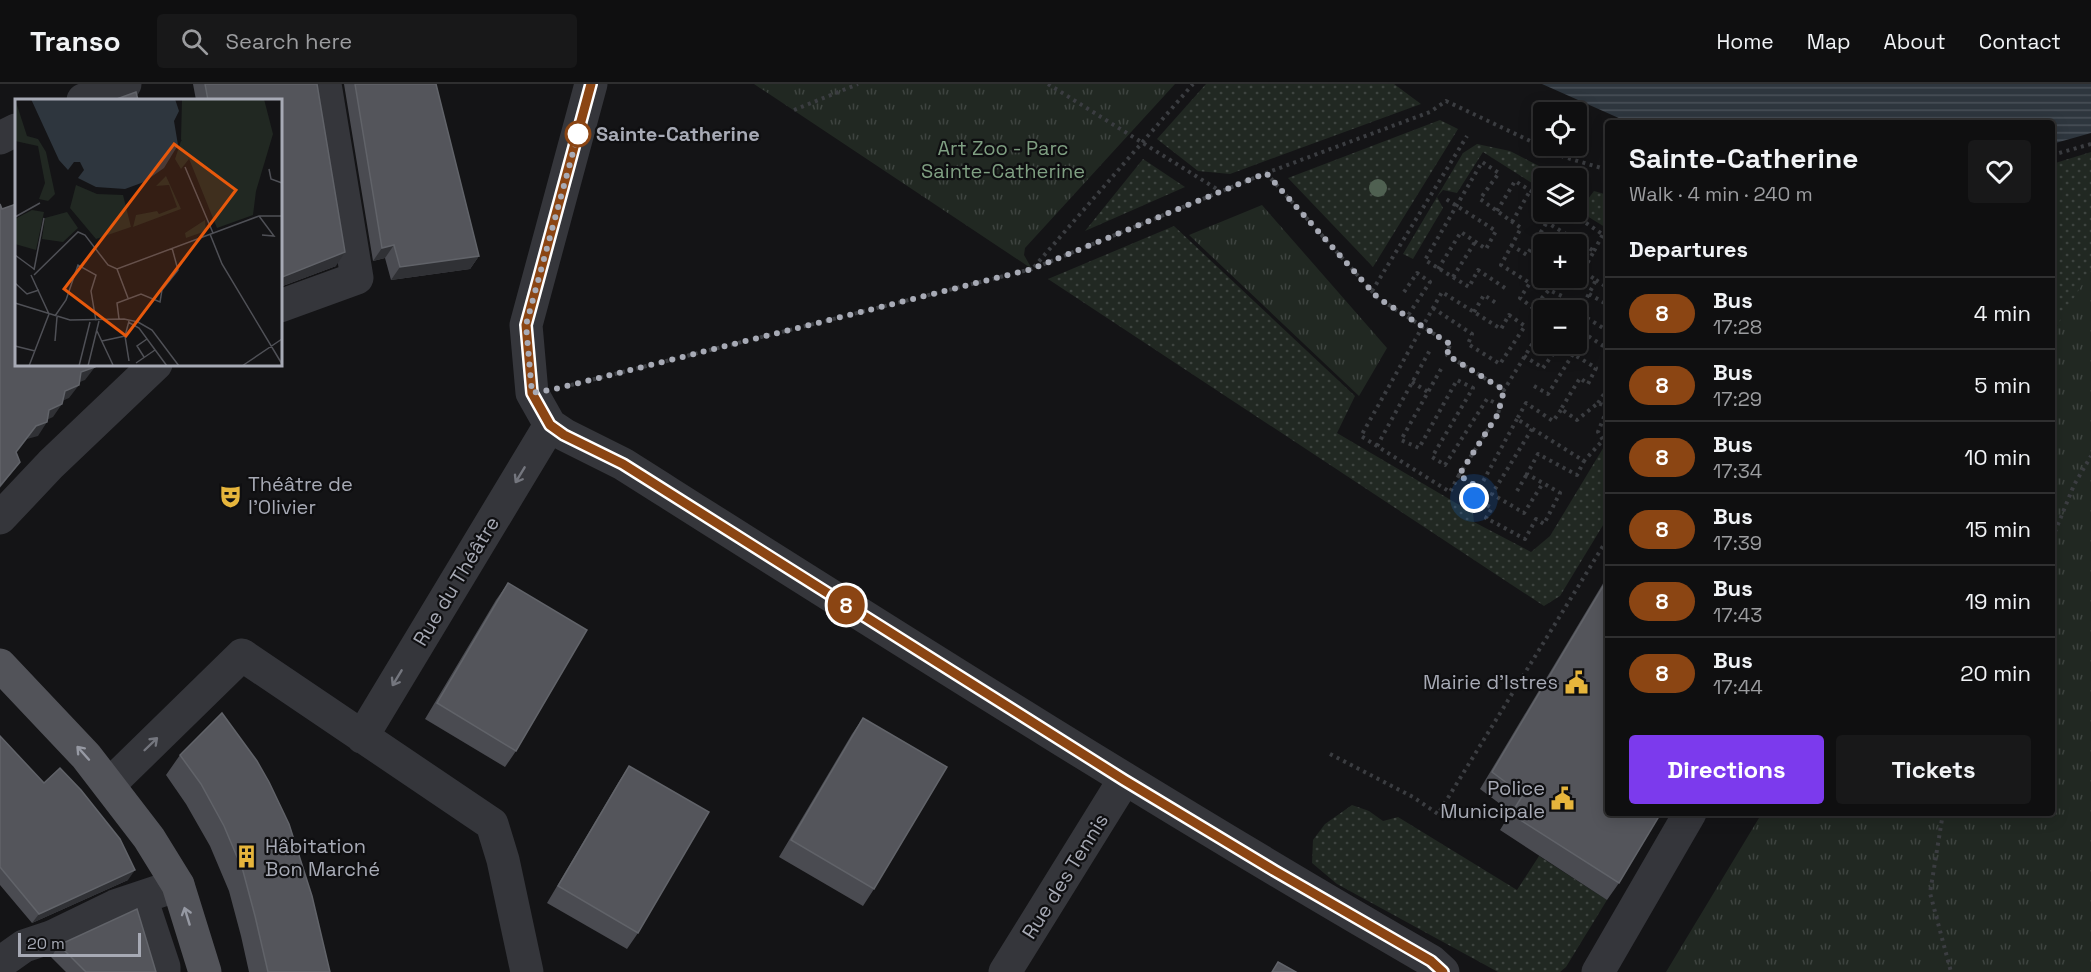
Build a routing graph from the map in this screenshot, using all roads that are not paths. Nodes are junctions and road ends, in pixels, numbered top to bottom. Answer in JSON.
{"nodes":[{"id":1,"x":125,"y":84,"type":"edge"},
{"id":2,"x":325,"y":84,"type":"edge"},
{"id":3,"x":591,"y":84,"type":"edge"},
{"id":4,"x":86,"y":99,"type":"edge"},
{"id":5,"x":15,"y":130,"type":"edge"},
{"id":6,"x":0,"y":138,"type":"edge"},
{"id":7,"x":282,"y":305,"type":"edge"},
{"id":8,"x":154,"y":366,"type":"edge"},
{"id":9,"x":550,"y":425,"type":"junction"},
{"id":10,"x":0,"y":518,"type":"edge"},
{"id":11,"x":0,"y":665,"type":"edge"},
{"id":12,"x":362,"y":737,"type":"junction"},
{"id":13,"x":1124,"y":780,"type":"junction"},
{"id":14,"x":109,"y":785,"type":"junction"},
{"id":15,"x":1688,"y":816,"type":"edge"},
{"id":16,"x":178,"y":885,"type":"junction"},
{"id":17,"x":141,"y":897,"type":"junction"},
{"id":18,"x":0,"y":963,"type":"edge"},
{"id":19,"x":164,"y":972,"type":"edge"},
{"id":20,"x":205,"y":972,"type":"edge"},
{"id":21,"x":527,"y":972,"type":"edge"},
{"id":22,"x":1005,"y":972,"type":"edge"},
{"id":23,"x":1443,"y":972,"type":"edge"},
{"id":24,"x":1598,"y":972,"type":"edge"}],
"edges":[{"from":1,"to":4,"type":"street"},
{"from":2,"to":7,"type":"street"},
{"from":3,"to":9,"type":"street"},
{"from":5,"to":6,"type":"street"},
{"from":8,"to":10,"type":"street"},
{"from":9,"to":12,"type":"street","name":"Rue du Théâtre","one_way":true},
{"from":9,"to":13,"type":"street"},
{"from":14,"to":11,"type":"main road","one_way":true},
{"from":14,"to":12,"type":"street","one_way":true},
{"from":12,"to":21,"type":"street"},
{"from":13,"to":22,"type":"street","name":"Rue des Tennis"},
{"from":13,"to":23,"type":"street"},
{"from":14,"to":16,"type":"main road"},
{"from":15,"to":24,"type":"street"},
{"from":16,"to":17,"type":"street"},
{"from":20,"to":16,"type":"main road","one_way":true},
{"from":17,"to":18,"type":"street"},
{"from":17,"to":19,"type":"street"}]}
